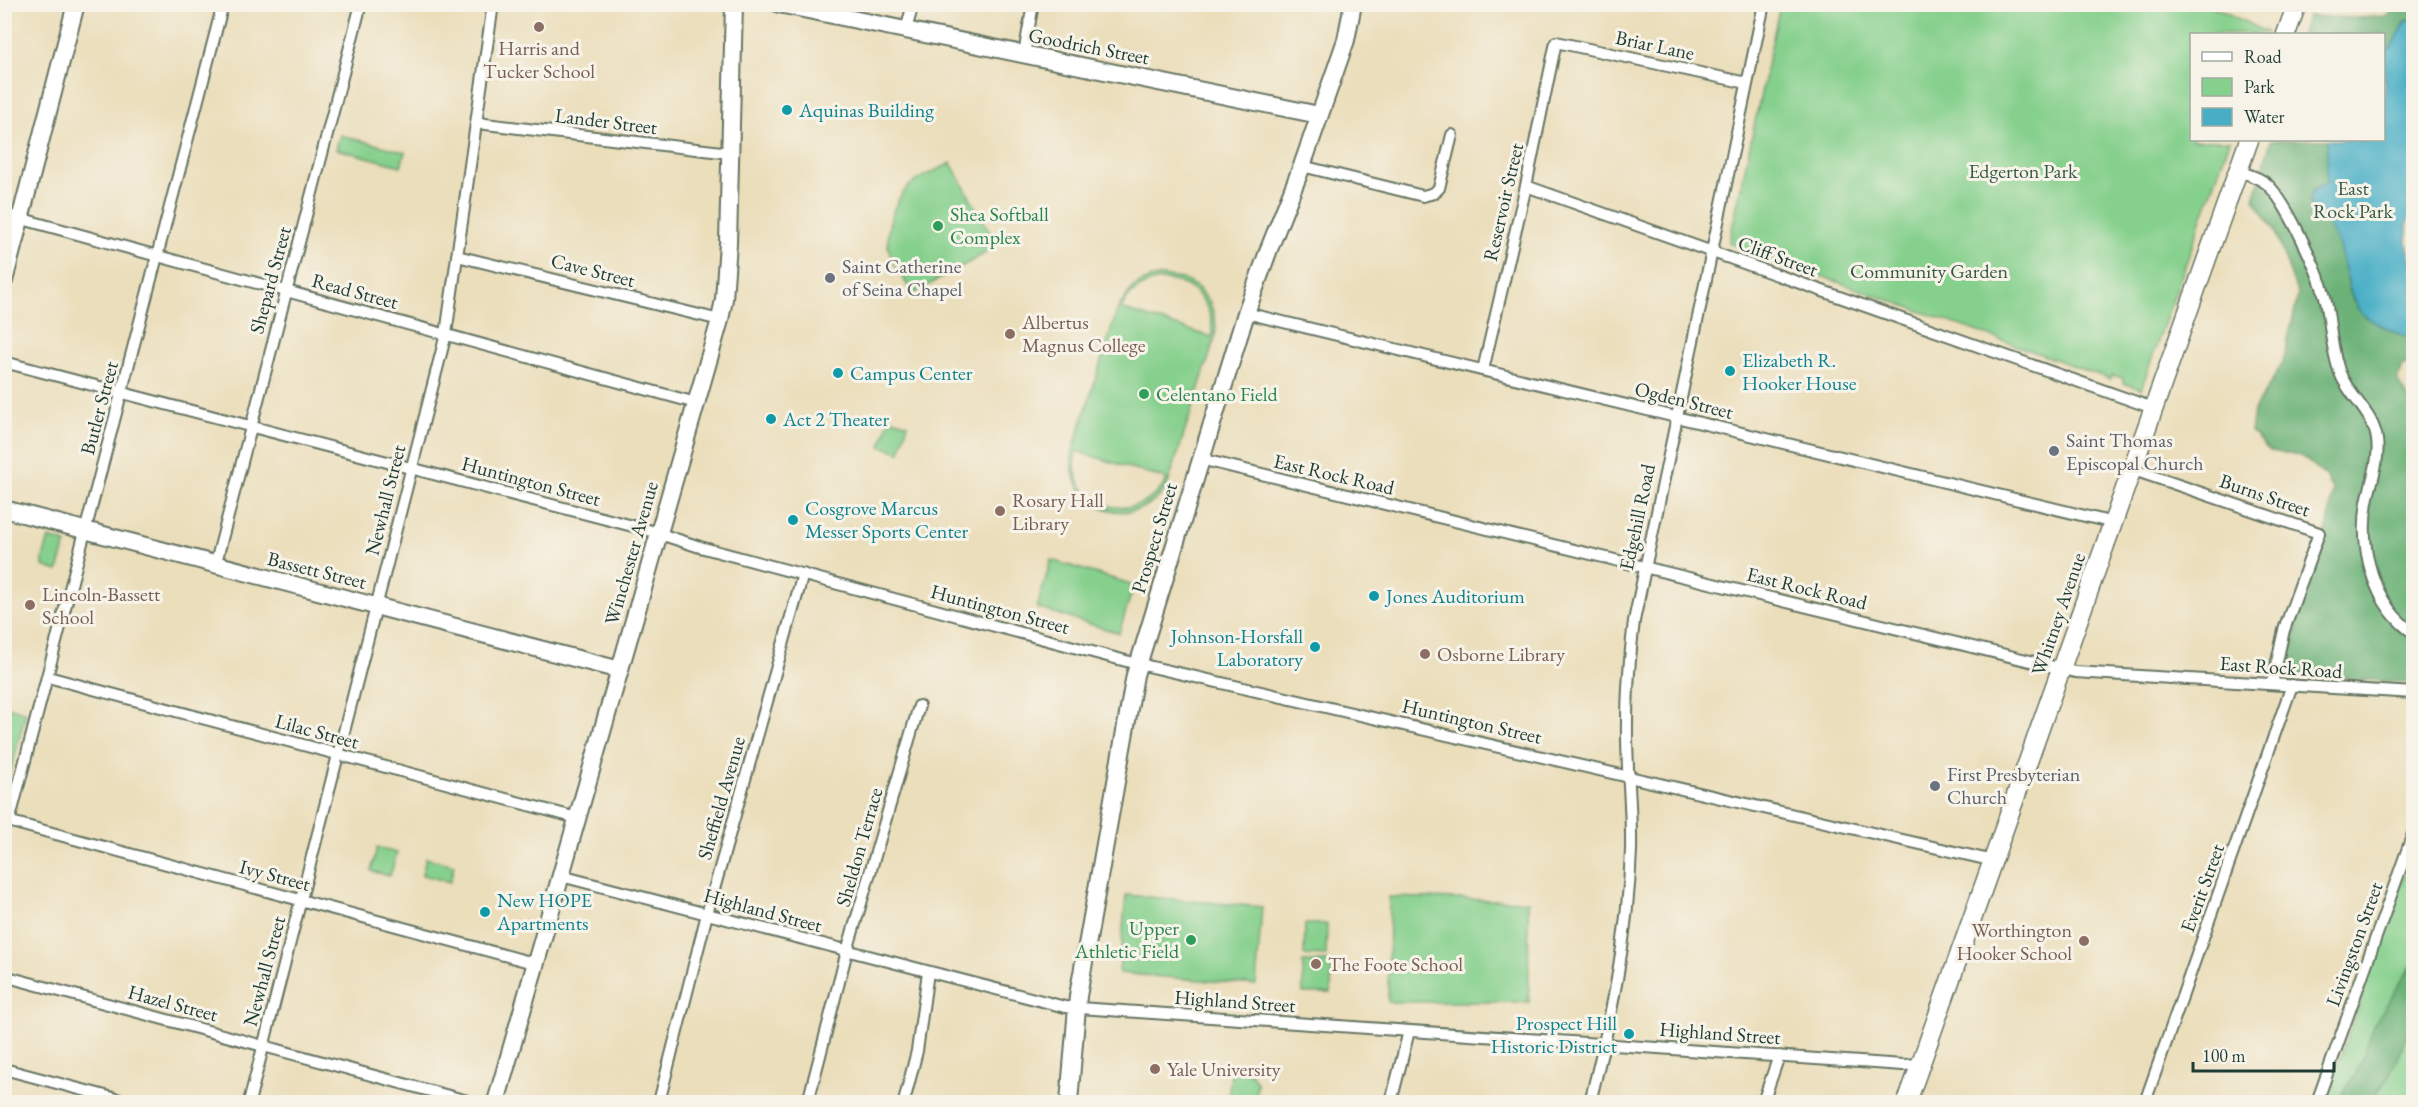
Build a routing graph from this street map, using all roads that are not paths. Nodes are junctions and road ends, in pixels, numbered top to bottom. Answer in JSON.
{"nodes":[{"id":1,"x":76,"y":4,"type":"edge"},
{"id":2,"x":223,"y":4,"type":"edge"},
{"id":3,"x":361,"y":4,"type":"edge"},
{"id":4,"x":493,"y":4,"type":"edge"},
{"id":5,"x":734,"y":4,"type":"edge"},
{"id":6,"x":779,"y":4,"type":"edge"},
{"id":7,"x":913,"y":4,"type":"edge"},
{"id":8,"x":1033,"y":4,"type":"edge"},
{"id":9,"x":1353,"y":4,"type":"edge"},
{"id":10,"x":1764,"y":4,"type":"edge"},
{"id":11,"x":2297,"y":4,"type":"edge"},
{"id":12,"x":830,"y":10,"type":"edge"},
{"id":13,"x":906,"y":30,"type":"junction"},
{"id":14,"x":2286,"y":33,"type":"edge"},
{"id":15,"x":1556,"y":42,"type":"joint"},
{"id":16,"x":1024,"y":54,"type":"junction"},
{"id":17,"x":1747,"y":83,"type":"junction"},
{"id":18,"x":1319,"y":115,"type":"junction"},
{"id":19,"x":477,"y":123,"type":"junction"},
{"id":20,"x":1452,"y":135,"type":"dead end"},
{"id":21,"x":2249,"y":141,"type":"edge"},
{"id":22,"x":730,"y":153,"type":"junction"},
{"id":23,"x":1302,"y":166,"type":"junction"},
{"id":24,"x":2238,"y":171,"type":"junction"},
{"id":25,"x":1526,"y":186,"type":"junction"},
{"id":26,"x":13,"y":216,"type":"edge"},
{"id":27,"x":1711,"y":252,"type":"junction"},
{"id":28,"x":157,"y":255,"type":"junction"},
{"id":29,"x":458,"y":256,"type":"junction"},
{"id":30,"x":4,"y":280,"type":"edge"},
{"id":31,"x":286,"y":290,"type":"junction"},
{"id":32,"x":1246,"y":313,"type":"junction"},
{"id":33,"x":720,"y":320,"type":"junction"},
{"id":34,"x":446,"y":334,"type":"junction"},
{"id":35,"x":4,"y":362,"type":"edge"},
{"id":36,"x":1483,"y":370,"type":"junction"},
{"id":37,"x":122,"y":393,"type":"junction"},
{"id":38,"x":696,"y":403,"type":"junction"},
{"id":39,"x":2153,"y":408,"type":"junction"},
{"id":40,"x":1676,"y":417,"type":"junction"},
{"id":41,"x":251,"y":426,"type":"junction"},
{"id":42,"x":1200,"y":459,"type":"junction"},
{"id":43,"x":412,"y":468,"type":"junction"},
{"id":44,"x":2131,"y":469,"type":"junction"},
{"id":45,"x":4,"y":510,"type":"edge"},
{"id":46,"x":2114,"y":523,"type":"junction"},
{"id":47,"x":84,"y":530,"type":"junction"},
{"id":48,"x":658,"y":534,"type":"junction"},
{"id":49,"x":215,"y":566,"type":"junction"},
{"id":50,"x":1644,"y":567,"type":"junction"},
{"id":51,"x":803,"y":574,"type":"junction"},
{"id":52,"x":376,"y":607,"type":"junction"},
{"id":53,"x":2414,"y":633,"type":"edge"},
{"id":54,"x":1139,"y":664,"type":"junction"},
{"id":55,"x":2063,"y":669,"type":"junction"},
{"id":56,"x":620,"y":670,"type":"junction"},
{"id":57,"x":48,"y":677,"type":"junction"},
{"id":58,"x":2272,"y":684,"type":"junction"},
{"id":59,"x":2292,"y":685,"type":"junction"},
{"id":60,"x":2414,"y":693,"type":"edge"},
{"id":61,"x":919,"y":706,"type":"dead end"},
{"id":62,"x":338,"y":755,"type":"junction"},
{"id":63,"x":1629,"y":776,"type":"junction"},
{"id":64,"x":577,"y":818,"type":"junction"},
{"id":65,"x":7,"y":821,"type":"edge"},
{"id":66,"x":2414,"y":831,"type":"edge"},
{"id":67,"x":1994,"y":861,"type":"junction"},
{"id":68,"x":561,"y":876,"type":"junction"},
{"id":69,"x":301,"y":901,"type":"junction"},
{"id":70,"x":707,"y":914,"type":"junction"},
{"id":71,"x":847,"y":951,"type":"junction"},
{"id":72,"x":537,"y":964,"type":"junction"},
{"id":73,"x":928,"y":972,"type":"junction"},
{"id":74,"x":4,"y":976,"type":"edge"},
{"id":75,"x":1077,"y":1008,"type":"junction"},
{"id":76,"x":1409,"y":1031,"type":"junction"},
{"id":77,"x":1605,"y":1044,"type":"junction"},
{"id":78,"x":263,"y":1046,"type":"junction"},
{"id":79,"x":1779,"y":1056,"type":"junction"},
{"id":80,"x":1921,"y":1064,"type":"junction"},
{"id":81,"x":4,"y":1069,"type":"edge"},
{"id":82,"x":128,"y":1102,"type":"edge"},
{"id":83,"x":249,"y":1102,"type":"edge"},
{"id":84,"x":471,"y":1102,"type":"edge"},
{"id":85,"x":496,"y":1102,"type":"edge"},
{"id":86,"x":659,"y":1102,"type":"edge"},
{"id":87,"x":808,"y":1102,"type":"edge"},
{"id":88,"x":904,"y":1102,"type":"edge"},
{"id":89,"x":1069,"y":1102,"type":"edge"},
{"id":90,"x":1391,"y":1102,"type":"edge"},
{"id":91,"x":1590,"y":1102,"type":"edge"},
{"id":92,"x":1763,"y":1102,"type":"edge"},
{"id":93,"x":1907,"y":1102,"type":"edge"},
{"id":94,"x":2145,"y":1102,"type":"edge"},
{"id":95,"x":2317,"y":1102,"type":"edge"}],
"edges":[{"from":1,"to":26,"type":"street"},
{"from":2,"to":28,"type":"street","name":"Butler Street"},
{"from":3,"to":31,"type":"street","name":"Shepard Street"},
{"from":4,"to":19,"type":"street","name":"Newhall Street"},
{"from":5,"to":22,"type":"street","name":"Winchester Avenue"},
{"from":6,"to":12,"type":"street","name":"Goodrich Street"},
{"from":7,"to":13,"type":"street"},
{"from":8,"to":16,"type":"street"},
{"from":9,"to":18,"type":"street","name":"Prospect Street"},
{"from":10,"to":17,"type":"street","name":"Edgehill Road"},
{"from":11,"to":14,"type":"main road"},
{"from":12,"to":13,"type":"street","name":"Goodrich Street"},
{"from":13,"to":16,"type":"street","name":"Goodrich Street"},
{"from":15,"to":17,"type":"street","name":"Briar Lane"},
{"from":15,"to":25,"type":"street","name":"Reservoir Street"},
{"from":16,"to":18,"type":"street","name":"Goodrich Street"},
{"from":17,"to":27,"type":"street","name":"Edgehill Road"},
{"from":18,"to":23,"type":"street","name":"Prospect Street"},
{"from":19,"to":22,"type":"street","name":"Lander Street"},
{"from":19,"to":29,"type":"street","name":"Newhall Street"},
{"from":20,"to":23,"type":"street"},
{"from":21,"to":24,"type":"main road","name":"Whitney Avenue"},
{"from":22,"to":33,"type":"street","name":"Winchester Avenue"},
{"from":23,"to":32,"type":"street","name":"Prospect Street"},
{"from":24,"to":39,"type":"main road","name":"Whitney Avenue"},
{"from":24,"to":53,"type":"street"},
{"from":25,"to":27,"type":"street","name":"Cliff Street"},
{"from":25,"to":36,"type":"street","name":"Reservoir Street"},
{"from":26,"to":28,"type":"street","name":"Read Street"},
{"from":26,"to":30,"type":"street"},
{"from":27,"to":39,"type":"street","name":"Cliff Street"},
{"from":27,"to":40,"type":"street","name":"Edgehill Road"},
{"from":28,"to":31,"type":"street","name":"Read Street"},
{"from":28,"to":37,"type":"street","name":"Butler Street"},
{"from":29,"to":33,"type":"street","name":"Cave Street"},
{"from":29,"to":34,"type":"street","name":"Newhall Street"},
{"from":31,"to":34,"type":"street","name":"Read Street"},
{"from":31,"to":41,"type":"street","name":"Shepard Street"},
{"from":32,"to":36,"type":"street","name":"Ogden Street"},
{"from":32,"to":42,"type":"street","name":"Prospect Street"},
{"from":33,"to":38,"type":"street","name":"Winchester Avenue"},
{"from":34,"to":38,"type":"street","name":"Read Street"},
{"from":34,"to":43,"type":"street","name":"Newhall Street"},
{"from":35,"to":37,"type":"street","name":"Huntington Street"},
{"from":36,"to":40,"type":"street","name":"Ogden Street"},
{"from":37,"to":41,"type":"street","name":"Huntington Street"},
{"from":37,"to":47,"type":"street","name":"Butler Street"},
{"from":38,"to":48,"type":"street","name":"Winchester Avenue"},
{"from":39,"to":44,"type":"main road","name":"Whitney Avenue"},
{"from":40,"to":46,"type":"street","name":"Ogden Street"},
{"from":40,"to":50,"type":"street","name":"Edgehill Road"},
{"from":41,"to":43,"type":"street","name":"Huntington Street"},
{"from":41,"to":49,"type":"street","name":"Shepard Street"},
{"from":42,"to":50,"type":"street","name":"East Rock Road"},
{"from":42,"to":54,"type":"street","name":"Prospect Street"},
{"from":43,"to":48,"type":"street","name":"Huntington Street"},
{"from":43,"to":52,"type":"street","name":"Newhall Street"},
{"from":44,"to":46,"type":"main road","name":"Whitney Avenue"},
{"from":44,"to":58,"type":"street","name":"Burns Street"},
{"from":45,"to":47,"type":"street","name":"Bassett Street"},
{"from":46,"to":55,"type":"main road","name":"Whitney Avenue"},
{"from":47,"to":49,"type":"street","name":"Bassett Street"},
{"from":47,"to":57,"type":"street","name":"Butler Street"},
{"from":48,"to":51,"type":"street","name":"Huntington Street"},
{"from":48,"to":56,"type":"street","name":"Winchester Avenue"},
{"from":49,"to":52,"type":"street","name":"Bassett Street"},
{"from":50,"to":55,"type":"street","name":"East Rock Road"},
{"from":50,"to":63,"type":"street","name":"Edgehill Road"},
{"from":51,"to":54,"type":"street","name":"Huntington Street"},
{"from":51,"to":70,"type":"street","name":"Sheffield Avenue"},
{"from":52,"to":56,"type":"street","name":"Bassett Street"},
{"from":52,"to":62,"type":"street","name":"Newhall Street"},
{"from":54,"to":63,"type":"street","name":"Huntington Street"},
{"from":54,"to":75,"type":"street","name":"Prospect Street"},
{"from":55,"to":58,"type":"street","name":"East Rock Road"},
{"from":55,"to":67,"type":"main road","name":"Whitney Avenue"},
{"from":56,"to":64,"type":"street","name":"Winchester Avenue"},
{"from":57,"to":62,"type":"street","name":"Lilac Street"},
{"from":57,"to":65,"type":"street","name":"Butler Street"},
{"from":58,"to":59,"type":"street","name":"East Rock Road"},
{"from":59,"to":60,"type":"street","name":"East Rock Road"},
{"from":59,"to":94,"type":"street","name":"Everit Street"},
{"from":61,"to":71,"type":"street","name":"Sheldon Terrace"},
{"from":62,"to":64,"type":"street","name":"Lilac Street"},
{"from":62,"to":69,"type":"street","name":"Newhall Street"},
{"from":63,"to":67,"type":"street","name":"Huntington Street"},
{"from":63,"to":77,"type":"street","name":"Edgehill Road"},
{"from":64,"to":68,"type":"street","name":"Winchester Avenue"},
{"from":65,"to":69,"type":"street","name":"Ivy Street"},
{"from":66,"to":95,"type":"street","name":"Livingston Street"},
{"from":67,"to":80,"type":"main road","name":"Whitney Avenue"},
{"from":68,"to":70,"type":"street","name":"Highland Street"},
{"from":68,"to":72,"type":"street","name":"Winchester Avenue"},
{"from":69,"to":72,"type":"street","name":"Ivy Street"},
{"from":69,"to":78,"type":"street","name":"Newhall Street"},
{"from":70,"to":71,"type":"street","name":"Highland Street"},
{"from":70,"to":86,"type":"street","name":"Sheffield Avenue"},
{"from":71,"to":73,"type":"street","name":"Highland Street"},
{"from":71,"to":87,"type":"street","name":"Sheldon Terrace"},
{"from":72,"to":85,"type":"street","name":"Winchester Avenue"},
{"from":73,"to":75,"type":"street","name":"Highland Street"},
{"from":73,"to":88,"type":"street"},
{"from":74,"to":78,"type":"street","name":"Hazel Street"},
{"from":75,"to":76,"type":"street","name":"Highland Street"},
{"from":75,"to":89,"type":"street","name":"Prospect Street"},
{"from":76,"to":77,"type":"street","name":"Highland Street"},
{"from":76,"to":90,"type":"street"},
{"from":77,"to":79,"type":"street","name":"Highland Street"},
{"from":77,"to":91,"type":"street","name":"Edgehill Road"},
{"from":78,"to":83,"type":"street","name":"Newhall Street"},
{"from":78,"to":84,"type":"street","name":"Hazel Street"},
{"from":79,"to":80,"type":"street","name":"Highland Street"},
{"from":79,"to":92,"type":"street"},
{"from":80,"to":93,"type":"main road","name":"Whitney Avenue"},
{"from":81,"to":82,"type":"street"}]}
